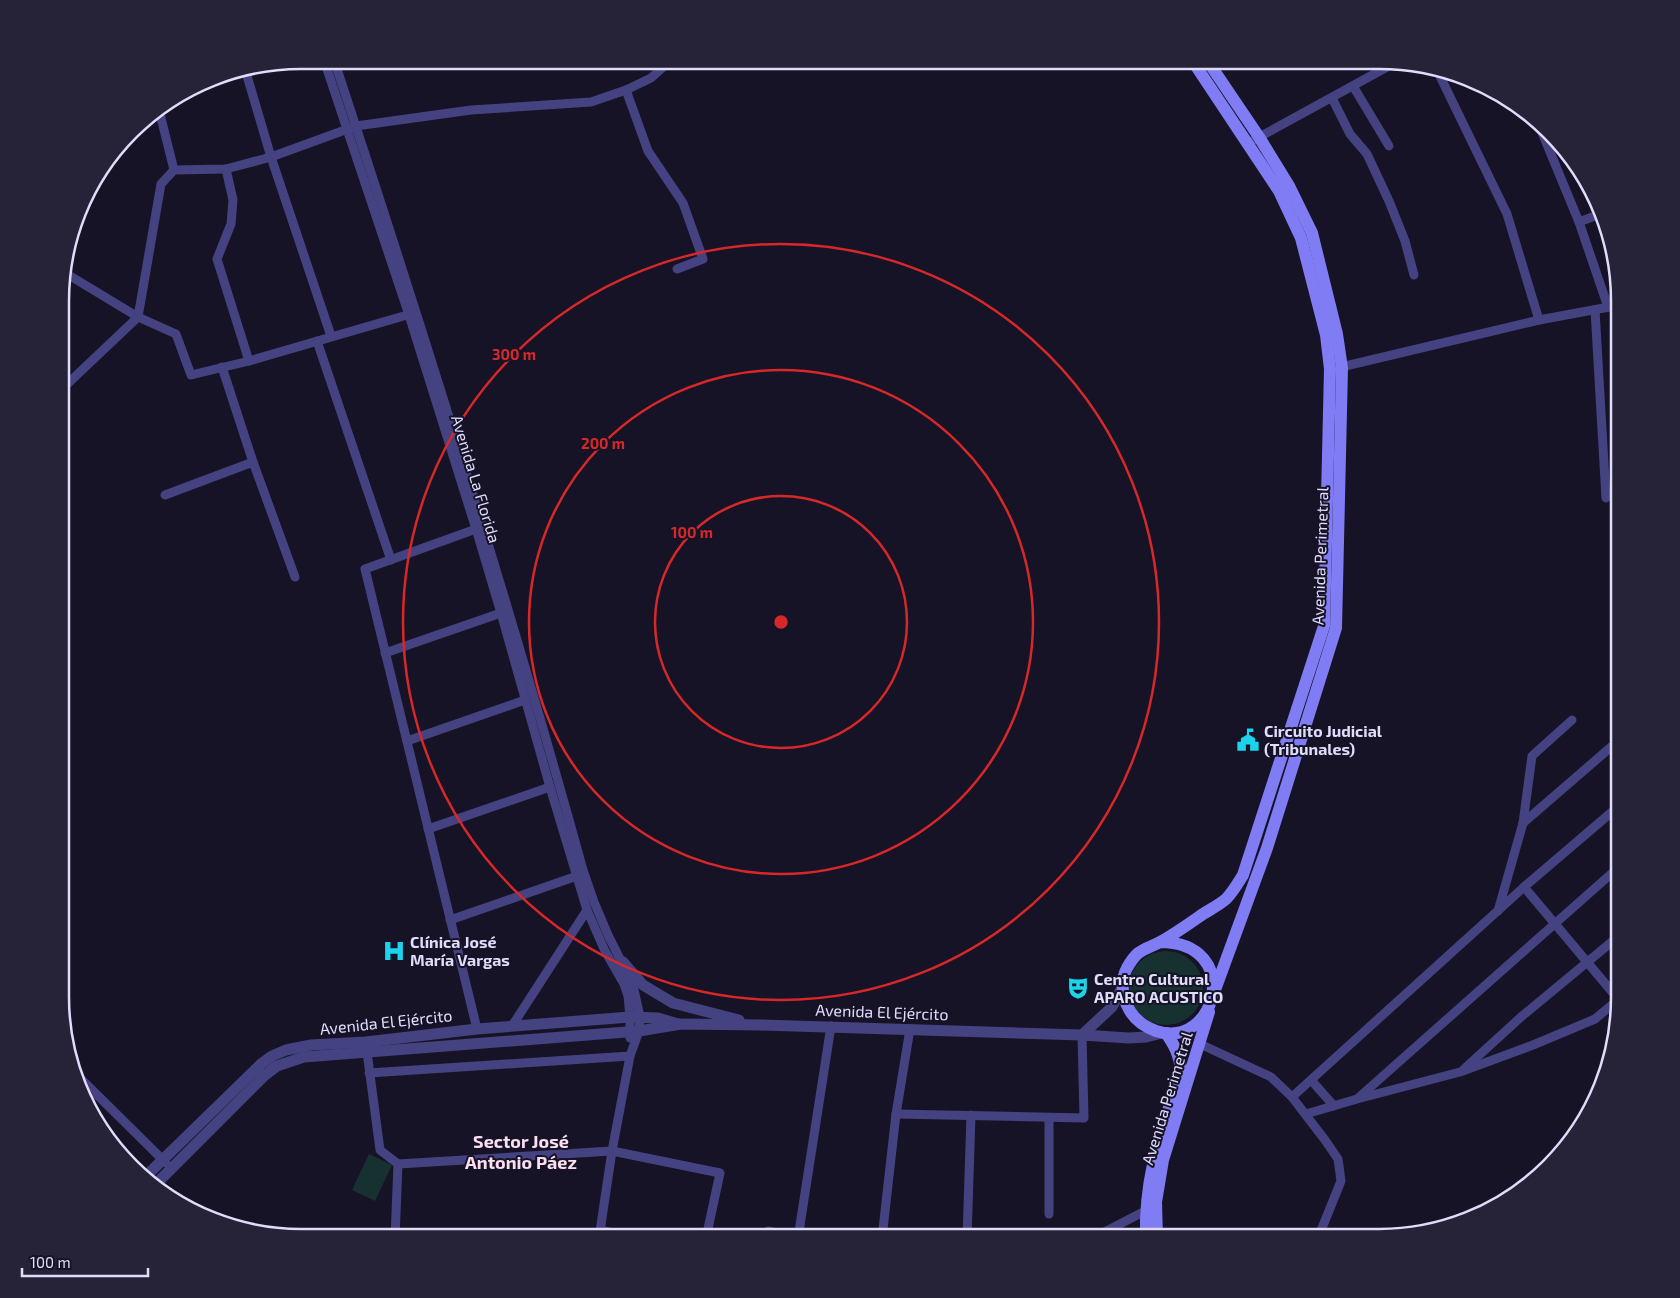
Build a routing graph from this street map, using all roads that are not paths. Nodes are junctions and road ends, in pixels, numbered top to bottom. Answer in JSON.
{"nodes":[{"id":1,"x":328,"y":69,"type":"edge"},
{"id":2,"x":336,"y":69,"type":"edge"},
{"id":3,"x":660,"y":69,"type":"edge"},
{"id":4,"x":1199,"y":69,"type":"edge"},
{"id":5,"x":1212,"y":69,"type":"edge"},
{"id":6,"x":1384,"y":69,"type":"edge"},
{"id":7,"x":247,"y":75,"type":"edge"},
{"id":8,"x":1440,"y":77,"type":"edge"},
{"id":9,"x":1353,"y":86,"type":"junction"},
{"id":10,"x":626,"y":90,"type":"junction"},
{"id":11,"x":1332,"y":98,"type":"junction"},
{"id":12,"x":161,"y":117,"type":"edge"},
{"id":13,"x":352,"y":128,"type":"junction"},
{"id":14,"x":1544,"y":138,"type":"edge"},
{"id":15,"x":1253,"y":140,"type":"junction"},
{"id":16,"x":1389,"y":146,"type":"dead end"},
{"id":17,"x":271,"y":157,"type":"junction"},
{"id":18,"x":226,"y":169,"type":"junction"},
{"id":19,"x":174,"y":170,"type":"junction"},
{"id":20,"x":1595,"y":216,"type":"edge"},
{"id":21,"x":1579,"y":222,"type":"junction"},
{"id":22,"x":677,"y":270,"type":"dead end"},
{"id":23,"x":1414,"y":275,"type":"dead end"},
{"id":24,"x":70,"y":276,"type":"edge"},
{"id":25,"x":1611,"y":307,"type":"edge"},
{"id":26,"x":1608,"y":308,"type":"junction"},
{"id":27,"x":1595,"y":310,"type":"junction"},
{"id":28,"x":413,"y":313,"type":"junction"},
{"id":29,"x":138,"y":317,"type":"junction"},
{"id":30,"x":1539,"y":320,"type":"junction"},
{"id":31,"x":331,"y":336,"type":"junction"},
{"id":32,"x":317,"y":341,"type":"junction"},
{"id":33,"x":249,"y":361,"type":"junction"},
{"id":34,"x":222,"y":367,"type":"junction"},
{"id":35,"x":1336,"y":368,"type":"junction"},
{"id":36,"x":69,"y":382,"type":"edge"},
{"id":37,"x":253,"y":462,"type":"junction"},
{"id":38,"x":164,"y":495,"type":"dead end"},
{"id":39,"x":1606,"y":498,"type":"dead end"},
{"id":40,"x":476,"y":529,"type":"junction"},
{"id":41,"x":391,"y":560,"type":"junction"},
{"id":42,"x":295,"y":577,"type":"dead end"},
{"id":43,"x":501,"y":613,"type":"junction"},
{"id":44,"x":385,"y":653,"type":"junction"},
{"id":45,"x":525,"y":700,"type":"junction"},
{"id":46,"x":1572,"y":720,"type":"dead end"},
{"id":47,"x":407,"y":741,"type":"junction"},
{"id":48,"x":1611,"y":747,"type":"dead end"},
{"id":49,"x":550,"y":787,"type":"junction"},
{"id":50,"x":1611,"y":813,"type":"edge"},
{"id":51,"x":1523,"y":823,"type":"junction"},
{"id":52,"x":428,"y":828,"type":"junction"},
{"id":53,"x":1611,"y":874,"type":"edge"},
{"id":54,"x":577,"y":876,"type":"junction"},
{"id":55,"x":1524,"y":887,"type":"junction"},
{"id":56,"x":587,"y":910,"type":"junction"},
{"id":57,"x":1498,"y":912,"type":"junction"},
{"id":58,"x":450,"y":920,"type":"junction"},
{"id":59,"x":1555,"y":923,"type":"junction"},
{"id":60,"x":1160,"y":942,"type":"junction"},
{"id":61,"x":1611,"y":942,"type":"edge"},
{"id":62,"x":623,"y":962,"type":"junction"},
{"id":63,"x":1587,"y":962,"type":"junction"},
{"id":64,"x":1122,"y":988,"type":"junction"},
{"id":65,"x":1611,"y":990,"type":"edge"},
{"id":66,"x":1213,"y":997,"type":"junction"},
{"id":67,"x":1611,"y":1005,"type":"edge"},
{"id":68,"x":635,"y":1017,"type":"junction"},
{"id":69,"x":681,"y":1024,"type":"junction"},
{"id":70,"x":760,"y":1025,"type":"junction"},
{"id":71,"x":512,"y":1026,"type":"junction"},
{"id":72,"x":831,"y":1026,"type":"junction"},
{"id":73,"x":477,"y":1029,"type":"junction"},
{"id":74,"x":910,"y":1029,"type":"junction"},
{"id":75,"x":634,"y":1031,"type":"junction"},
{"id":76,"x":1164,"y":1033,"type":"junction"},
{"id":77,"x":1082,"y":1035,"type":"junction"},
{"id":78,"x":1200,"y":1044,"type":"junction"},
{"id":79,"x":367,"y":1052,"type":"junction"},
{"id":80,"x":630,"y":1056,"type":"junction"},
{"id":81,"x":1460,"y":1072,"type":"junction"},
{"id":82,"x":369,"y":1073,"type":"junction"},
{"id":83,"x":1311,"y":1080,"type":"junction"},
{"id":84,"x":84,"y":1081,"type":"edge"},
{"id":85,"x":1292,"y":1097,"type":"junction"},
{"id":86,"x":1357,"y":1099,"type":"junction"},
{"id":87,"x":1334,"y":1106,"type":"junction"},
{"id":88,"x":896,"y":1114,"type":"junction"},
{"id":89,"x":1306,"y":1114,"type":"junction"},
{"id":90,"x":971,"y":1115,"type":"junction"},
{"id":91,"x":1049,"y":1118,"type":"junction"},
{"id":92,"x":612,"y":1151,"type":"junction"},
{"id":93,"x":162,"y":1160,"type":"junction"},
{"id":94,"x":398,"y":1164,"type":"junction"},
{"id":95,"x":171,"y":1169,"type":"junction"},
{"id":96,"x":149,"y":1173,"type":"edge"},
{"id":97,"x":159,"y":1181,"type":"edge"},
{"id":98,"x":1145,"y":1211,"type":"junction"},
{"id":99,"x":1049,"y":1214,"type":"dead end"},
{"id":100,"x":395,"y":1229,"type":"edge"},
{"id":101,"x":601,"y":1229,"type":"edge"},
{"id":102,"x":708,"y":1229,"type":"edge"},
{"id":103,"x":799,"y":1229,"type":"edge"},
{"id":104,"x":883,"y":1229,"type":"edge"},
{"id":105,"x":967,"y":1229,"type":"edge"},
{"id":106,"x":1110,"y":1229,"type":"edge"},
{"id":107,"x":1146,"y":1229,"type":"edge"},
{"id":108,"x":1157,"y":1229,"type":"edge"},
{"id":109,"x":1322,"y":1229,"type":"edge"}],
"edges":[{"from":1,"to":13,"type":"street","name":"Avenida La Florida"},
{"from":2,"to":13,"type":"street"},
{"from":3,"to":10,"type":"street"},
{"from":4,"to":15,"type":"main road","name":"Avenida Perimetral"},
{"from":5,"to":15,"type":"main road","name":"Avenida Perimetral"},
{"from":6,"to":9,"type":"street"},
{"from":7,"to":17,"type":"street"},
{"from":8,"to":30,"type":"street"},
{"from":9,"to":11,"type":"street"},
{"from":9,"to":16,"type":"street"},
{"from":10,"to":13,"type":"street"},
{"from":10,"to":22,"type":"street"},
{"from":11,"to":15,"type":"street"},
{"from":11,"to":23,"type":"street"},
{"from":12,"to":19,"type":"street"},
{"from":13,"to":17,"type":"street"},
{"from":13,"to":28,"type":"street","name":"Avenida La Florida"},
{"from":14,"to":21,"type":"street"},
{"from":15,"to":35,"type":"main road","name":"Avenida Perimetral"},
{"from":17,"to":18,"type":"street"},
{"from":17,"to":31,"type":"street"},
{"from":18,"to":19,"type":"street"},
{"from":18,"to":33,"type":"street"},
{"from":19,"to":29,"type":"street"},
{"from":20,"to":21,"type":"street"},
{"from":21,"to":26,"type":"street"},
{"from":24,"to":29,"type":"street"},
{"from":25,"to":26,"type":"street"},
{"from":26,"to":27,"type":"street"},
{"from":27,"to":30,"type":"street"},
{"from":27,"to":39,"type":"street"},
{"from":28,"to":31,"type":"street"},
{"from":28,"to":40,"type":"street","name":"Avenida La Florida"},
{"from":28,"to":62,"type":"street"},
{"from":29,"to":34,"type":"street"},
{"from":29,"to":36,"type":"street"},
{"from":30,"to":35,"type":"street"},
{"from":31,"to":32,"type":"street"},
{"from":32,"to":33,"type":"street"},
{"from":32,"to":41,"type":"street"},
{"from":33,"to":34,"type":"street"},
{"from":34,"to":37,"type":"street"},
{"from":35,"to":60,"type":"main road","name":"Avenida Perimetral"},
{"from":35,"to":66,"type":"main road","name":"Avenida Perimetral"},
{"from":37,"to":38,"type":"street"},
{"from":37,"to":42,"type":"street"},
{"from":40,"to":41,"type":"street"},
{"from":40,"to":43,"type":"street","name":"Avenida La Florida"},
{"from":41,"to":44,"type":"street"},
{"from":43,"to":44,"type":"street"},
{"from":43,"to":45,"type":"street","name":"Avenida La Florida"},
{"from":44,"to":47,"type":"street"},
{"from":45,"to":47,"type":"street"},
{"from":45,"to":49,"type":"street","name":"Avenida La Florida"},
{"from":46,"to":51,"type":"street"},
{"from":47,"to":52,"type":"street"},
{"from":48,"to":51,"type":"street"},
{"from":49,"to":52,"type":"street"},
{"from":49,"to":54,"type":"street","name":"Avenida La Florida"},
{"from":50,"to":55,"type":"street"},
{"from":51,"to":57,"type":"street"},
{"from":52,"to":58,"type":"street"},
{"from":53,"to":59,"type":"street"},
{"from":54,"to":56,"type":"street","name":"Avenida La Florida"},
{"from":54,"to":58,"type":"street"},
{"from":55,"to":57,"type":"street"},
{"from":55,"to":59,"type":"street"},
{"from":56,"to":68,"type":"street","name":"Avenida La Florida"},
{"from":56,"to":71,"type":"street"},
{"from":57,"to":83,"type":"street"},
{"from":58,"to":73,"type":"street"},
{"from":59,"to":63,"type":"street"},
{"from":59,"to":86,"type":"street"},
{"from":60,"to":64,"type":"main road"},
{"from":60,"to":66,"type":"main road"},
{"from":61,"to":63,"type":"street"},
{"from":62,"to":68,"type":"street"},
{"from":62,"to":70,"type":"street"},
{"from":63,"to":65,"type":"street"},
{"from":63,"to":81,"type":"street"},
{"from":64,"to":76,"type":"main road"},
{"from":64,"to":77,"type":"street"},
{"from":66,"to":76,"type":"main road"},
{"from":66,"to":78,"type":"main road","name":"Avenida Perimetral"},
{"from":67,"to":81,"type":"street"},
{"from":68,"to":69,"type":"street","name":"Avenida El Ejército"},
{"from":68,"to":71,"type":"street","name":"Avenida El Ejército"},
{"from":68,"to":75,"type":"street"},
{"from":69,"to":70,"type":"street","name":"Avenida El Ejército"},
{"from":69,"to":75,"type":"street","name":"Avenida El Ejército"},
{"from":70,"to":72,"type":"street","name":"Avenida El Ejército"},
{"from":71,"to":73,"type":"street","name":"Avenida El Ejército"},
{"from":72,"to":74,"type":"street","name":"Avenida El Ejército"},
{"from":72,"to":103,"type":"street"},
{"from":73,"to":93,"type":"street","name":"Avenida El Ejército"},
{"from":74,"to":77,"type":"street","name":"Avenida El Ejército"},
{"from":74,"to":88,"type":"street"},
{"from":75,"to":79,"type":"street","name":"Avenida El Ejército"},
{"from":75,"to":80,"type":"street"},
{"from":76,"to":77,"type":"street","name":"Avenida El Ejército"},
{"from":76,"to":98,"type":"main road","name":"Avenida Perimetral"},
{"from":77,"to":91,"type":"street"},
{"from":78,"to":85,"type":"street"},
{"from":78,"to":108,"type":"main road","name":"Avenida Perimetral"},
{"from":79,"to":82,"type":"street"},
{"from":79,"to":95,"type":"street","name":"Avenida El Ejército"},
{"from":80,"to":82,"type":"street"},
{"from":80,"to":92,"type":"street"},
{"from":81,"to":86,"type":"street"},
{"from":82,"to":94,"type":"street"},
{"from":83,"to":85,"type":"street"},
{"from":83,"to":87,"type":"street"},
{"from":84,"to":93,"type":"street"},
{"from":85,"to":89,"type":"street"},
{"from":86,"to":87,"type":"street"},
{"from":87,"to":89,"type":"street"},
{"from":88,"to":90,"type":"street"},
{"from":88,"to":104,"type":"street"},
{"from":89,"to":109,"type":"street"},
{"from":90,"to":91,"type":"street"},
{"from":90,"to":105,"type":"street"},
{"from":91,"to":99,"type":"street"},
{"from":92,"to":94,"type":"street"},
{"from":92,"to":101,"type":"street"},
{"from":92,"to":102,"type":"street"},
{"from":93,"to":95,"type":"street"},
{"from":93,"to":96,"type":"street","name":"Avenida El Ejército"},
{"from":94,"to":100,"type":"street"},
{"from":95,"to":97,"type":"street","name":"Avenida El Ejército"},
{"from":98,"to":106,"type":"street"},
{"from":98,"to":107,"type":"main road","name":"Avenida Perimetral"}]}
